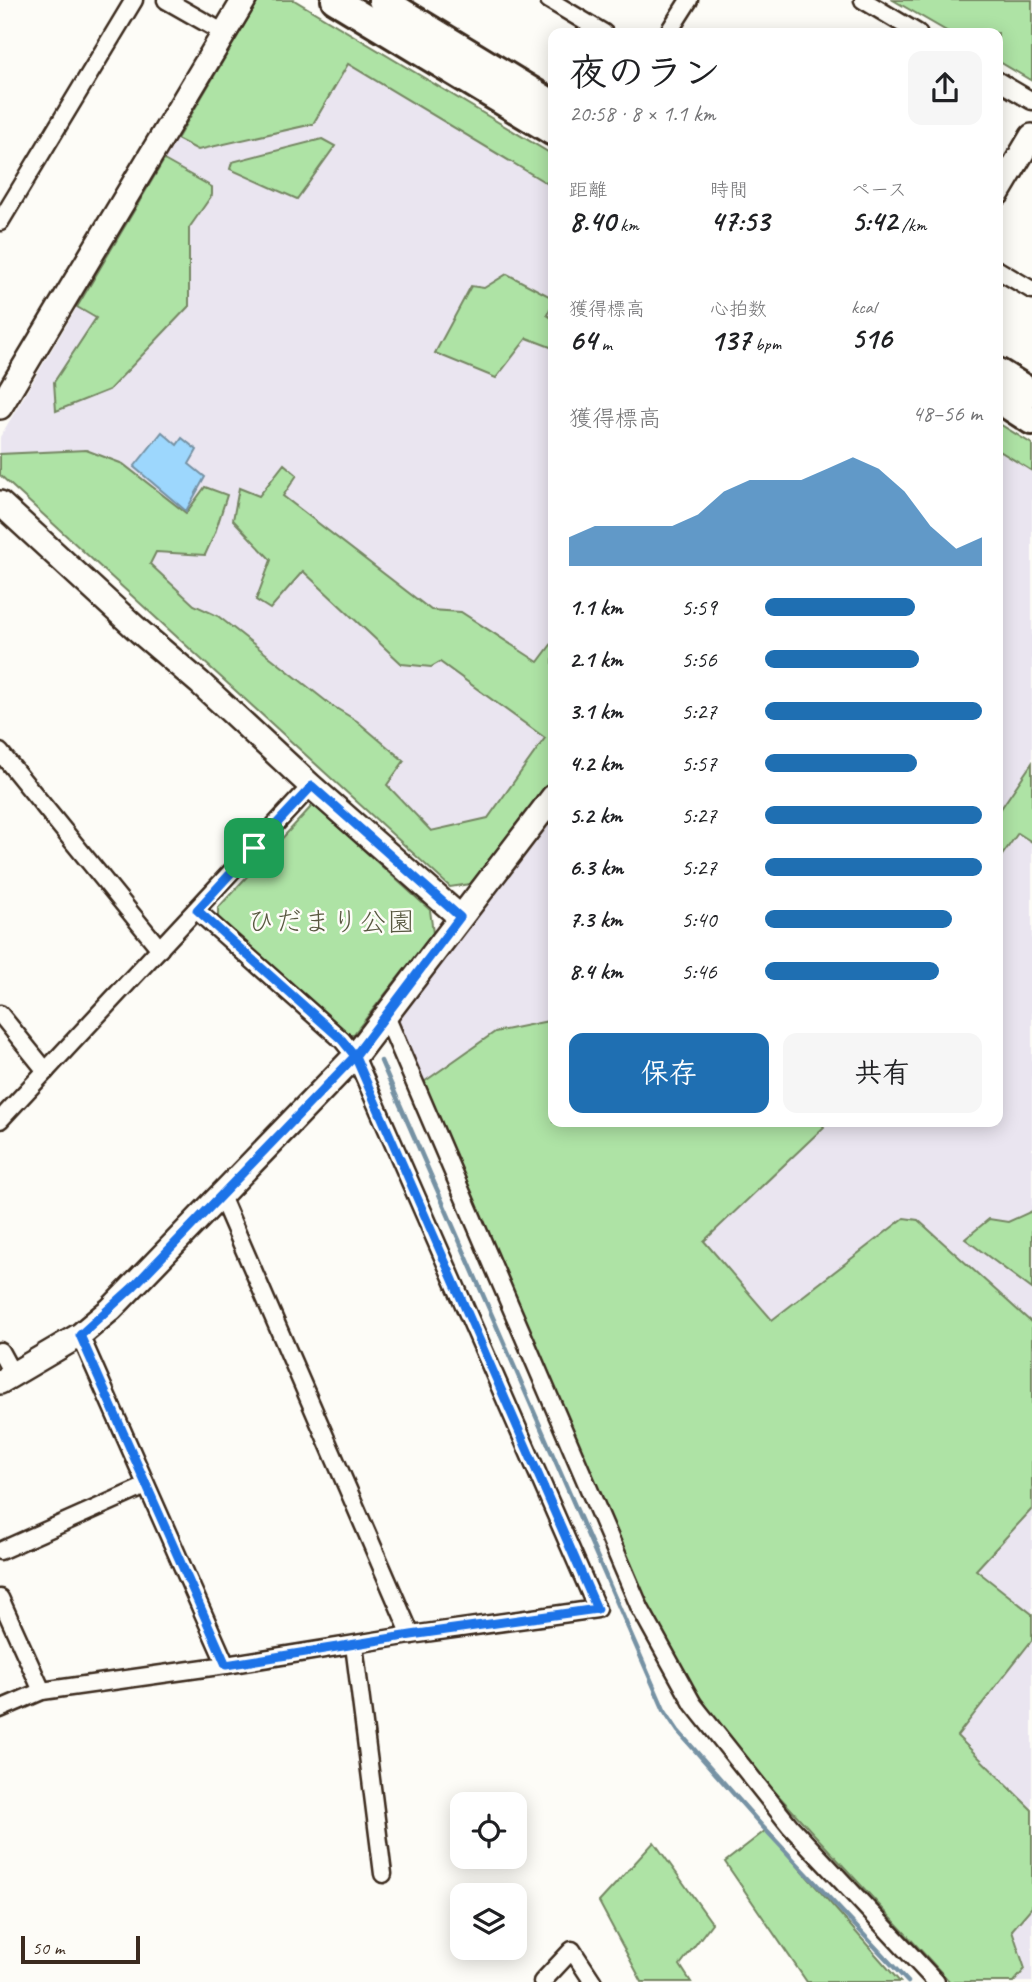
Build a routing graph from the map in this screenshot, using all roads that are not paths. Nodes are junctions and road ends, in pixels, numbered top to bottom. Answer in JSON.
{"nodes":[{"id":1,"x":134,"y":0,"type":"edge"},
{"id":2,"x":166,"y":0,"type":"edge"},
{"id":3,"x":244,"y":0,"type":"edge"},
{"id":4,"x":335,"y":0,"type":"edge"},
{"id":5,"x":382,"y":0,"type":"edge"},
{"id":6,"x":549,"y":0,"type":"edge"},
{"id":7,"x":689,"y":0,"type":"edge"},
{"id":8,"x":863,"y":0,"type":"edge"},
{"id":9,"x":596,"y":28,"type":"edge"},
{"id":10,"x":671,"y":28,"type":"edge"},
{"id":11,"x":910,"y":28,"type":"edge"},
{"id":12,"x":224,"y":33,"type":"junction"},
{"id":13,"x":1003,"y":84,"type":"edge"},
{"id":14,"x":548,"y":101,"type":"edge"},
{"id":15,"x":1032,"y":101,"type":"edge"},
{"id":16,"x":548,"y":129,"type":"edge"},
{"id":17,"x":1032,"y":136,"type":"edge"},
{"id":18,"x":1003,"y":185,"type":"edge"},
{"id":19,"x":0,"y":222,"type":"edge"},
{"id":20,"x":1003,"y":273,"type":"edge"},
{"id":21,"x":1032,"y":290,"type":"edge"},
{"id":22,"x":1003,"y":375,"type":"edge"},
{"id":23,"x":1032,"y":393,"type":"edge"},
{"id":24,"x":1003,"y":403,"type":"edge"},
{"id":25,"x":0,"y":407,"type":"edge"},
{"id":26,"x":1032,"y":421,"type":"edge"},
{"id":27,"x":0,"y":503,"type":"edge"},
{"id":28,"x":0,"y":752,"type":"edge"},
{"id":29,"x":312,"y":786,"type":"junction"},
{"id":30,"x":548,"y":803,"type":"edge"},
{"id":31,"x":197,"y":910,"type":"junction"},
{"id":32,"x":460,"y":917,"type":"junction"},
{"id":33,"x":160,"y":949,"type":"junction"},
{"id":34,"x":0,"y":1014,"type":"edge"},
{"id":35,"x":386,"y":1016,"type":"junction"},
{"id":36,"x":355,"y":1056,"type":"junction"},
{"id":37,"x":46,"y":1071,"type":"junction"},
{"id":38,"x":0,"y":1120,"type":"edge"},
{"id":39,"x":221,"y":1196,"type":"junction"},
{"id":40,"x":80,"y":1335,"type":"junction"},
{"id":41,"x":0,"y":1351,"type":"edge"},
{"id":42,"x":7,"y":1379,"type":"edge"},
{"id":43,"x":146,"y":1486,"type":"junction"},
{"id":44,"x":0,"y":1551,"type":"edge"},
{"id":45,"x":0,"y":1598,"type":"edge"},
{"id":46,"x":411,"y":1635,"type":"junction"},
{"id":47,"x":354,"y":1644,"type":"junction"},
{"id":48,"x":226,"y":1665,"type":"junction"},
{"id":49,"x":42,"y":1691,"type":"junction"},
{"id":50,"x":0,"y":1709,"type":"edge"},
{"id":51,"x":383,"y":1874,"type":"dead end"},
{"id":52,"x":542,"y":1982,"type":"edge"},
{"id":53,"x":593,"y":1982,"type":"edge"},
{"id":54,"x":936,"y":1982,"type":"edge"}],
"edges":[{"from":1,"to":19,"type":"street"},
{"from":2,"to":12,"type":"street"},
{"from":3,"to":12,"type":"street"},
{"from":4,"to":16,"type":"main road"},
{"from":5,"to":14,"type":"main road"},
{"from":6,"to":9,"type":"street"},
{"from":7,"to":10,"type":"street"},
{"from":8,"to":11,"type":"street"},
{"from":12,"to":25,"type":"street"},
{"from":13,"to":15,"type":"street"},
{"from":17,"to":18,"type":"street"},
{"from":20,"to":21,"type":"street"},
{"from":22,"to":23,"type":"main road"},
{"from":24,"to":26,"type":"main road"},
{"from":27,"to":29,"type":"street"},
{"from":28,"to":33,"type":"street"},
{"from":29,"to":31,"type":"street"},
{"from":29,"to":32,"type":"street"},
{"from":30,"to":32,"type":"street"},
{"from":31,"to":33,"type":"street"},
{"from":31,"to":36,"type":"street"},
{"from":32,"to":35,"type":"street"},
{"from":33,"to":37,"type":"street"},
{"from":34,"to":37,"type":"street"},
{"from":35,"to":36,"type":"street"},
{"from":35,"to":54,"type":"street"},
{"from":36,"to":39,"type":"street"},
{"from":36,"to":46,"type":"street"},
{"from":37,"to":38,"type":"street"},
{"from":39,"to":40,"type":"street"},
{"from":39,"to":46,"type":"street"},
{"from":40,"to":42,"type":"street"},
{"from":40,"to":43,"type":"street"},
{"from":41,"to":42,"type":"street"},
{"from":43,"to":44,"type":"street"},
{"from":43,"to":48,"type":"street"},
{"from":45,"to":49,"type":"street"},
{"from":46,"to":47,"type":"street"},
{"from":47,"to":48,"type":"street"},
{"from":47,"to":51,"type":"street"},
{"from":48,"to":49,"type":"street"},
{"from":49,"to":50,"type":"street"},
{"from":52,"to":53,"type":"street"}]}
